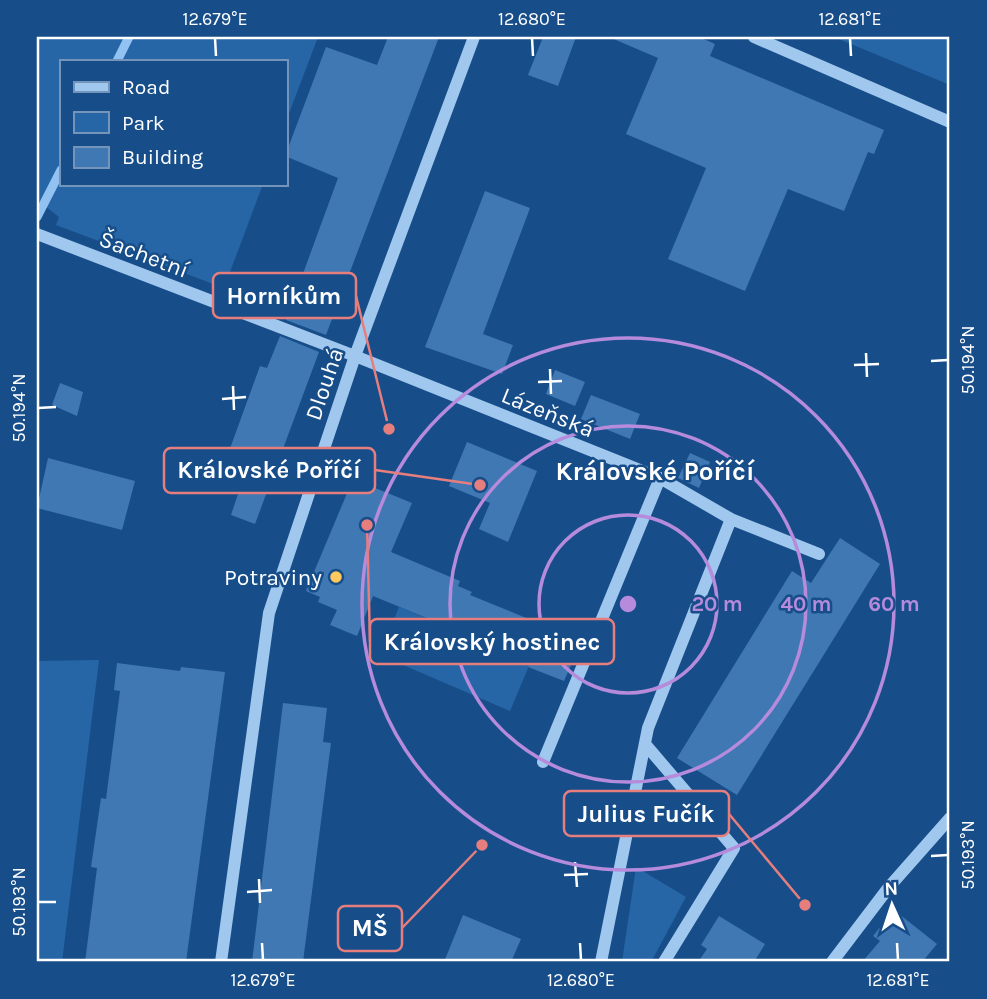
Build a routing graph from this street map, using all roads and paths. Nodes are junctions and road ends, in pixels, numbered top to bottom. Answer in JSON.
{"nodes":[{"id":1,"x":474,"y":37,"type":"edge"},
{"id":2,"x":754,"y":37,"type":"edge"},
{"id":3,"x":950,"y":122,"type":"edge"},
{"id":4,"x":37,"y":234,"type":"edge"},
{"id":5,"x":355,"y":356,"type":"junction"},
{"id":6,"x":660,"y":478,"type":"junction"},
{"id":7,"x":731,"y":519,"type":"junction"},
{"id":8,"x":819,"y":554,"type":"dead end"},
{"id":9,"x":645,"y":744,"type":"junction"},
{"id":10,"x":543,"y":762,"type":"dead end"},
{"id":11,"x":950,"y":818,"type":"edge"},
{"id":12,"x":221,"y":962,"type":"edge"},
{"id":13,"x":601,"y":962,"type":"edge"},
{"id":14,"x":664,"y":962,"type":"edge"},
{"id":15,"x":832,"y":962,"type":"edge"}],
"edges":[{"from":1,"to":5,"type":"street","name":"Dlouhá"},
{"from":2,"to":3,"type":"street"},
{"from":4,"to":5,"type":"street","name":"Šachetní"},
{"from":5,"to":6,"type":"street","name":"Lázeňská"},
{"from":5,"to":12,"type":"street","name":"Dlouhá"},
{"from":6,"to":7,"type":"street","name":"Lázeňská"},
{"from":6,"to":10,"type":"street"},
{"from":7,"to":8,"type":"street","name":"Lázeňská"},
{"from":7,"to":9,"type":"street"},
{"from":9,"to":13,"type":"street"},
{"from":9,"to":14,"type":"street"},
{"from":11,"to":15,"type":"street"}]}
